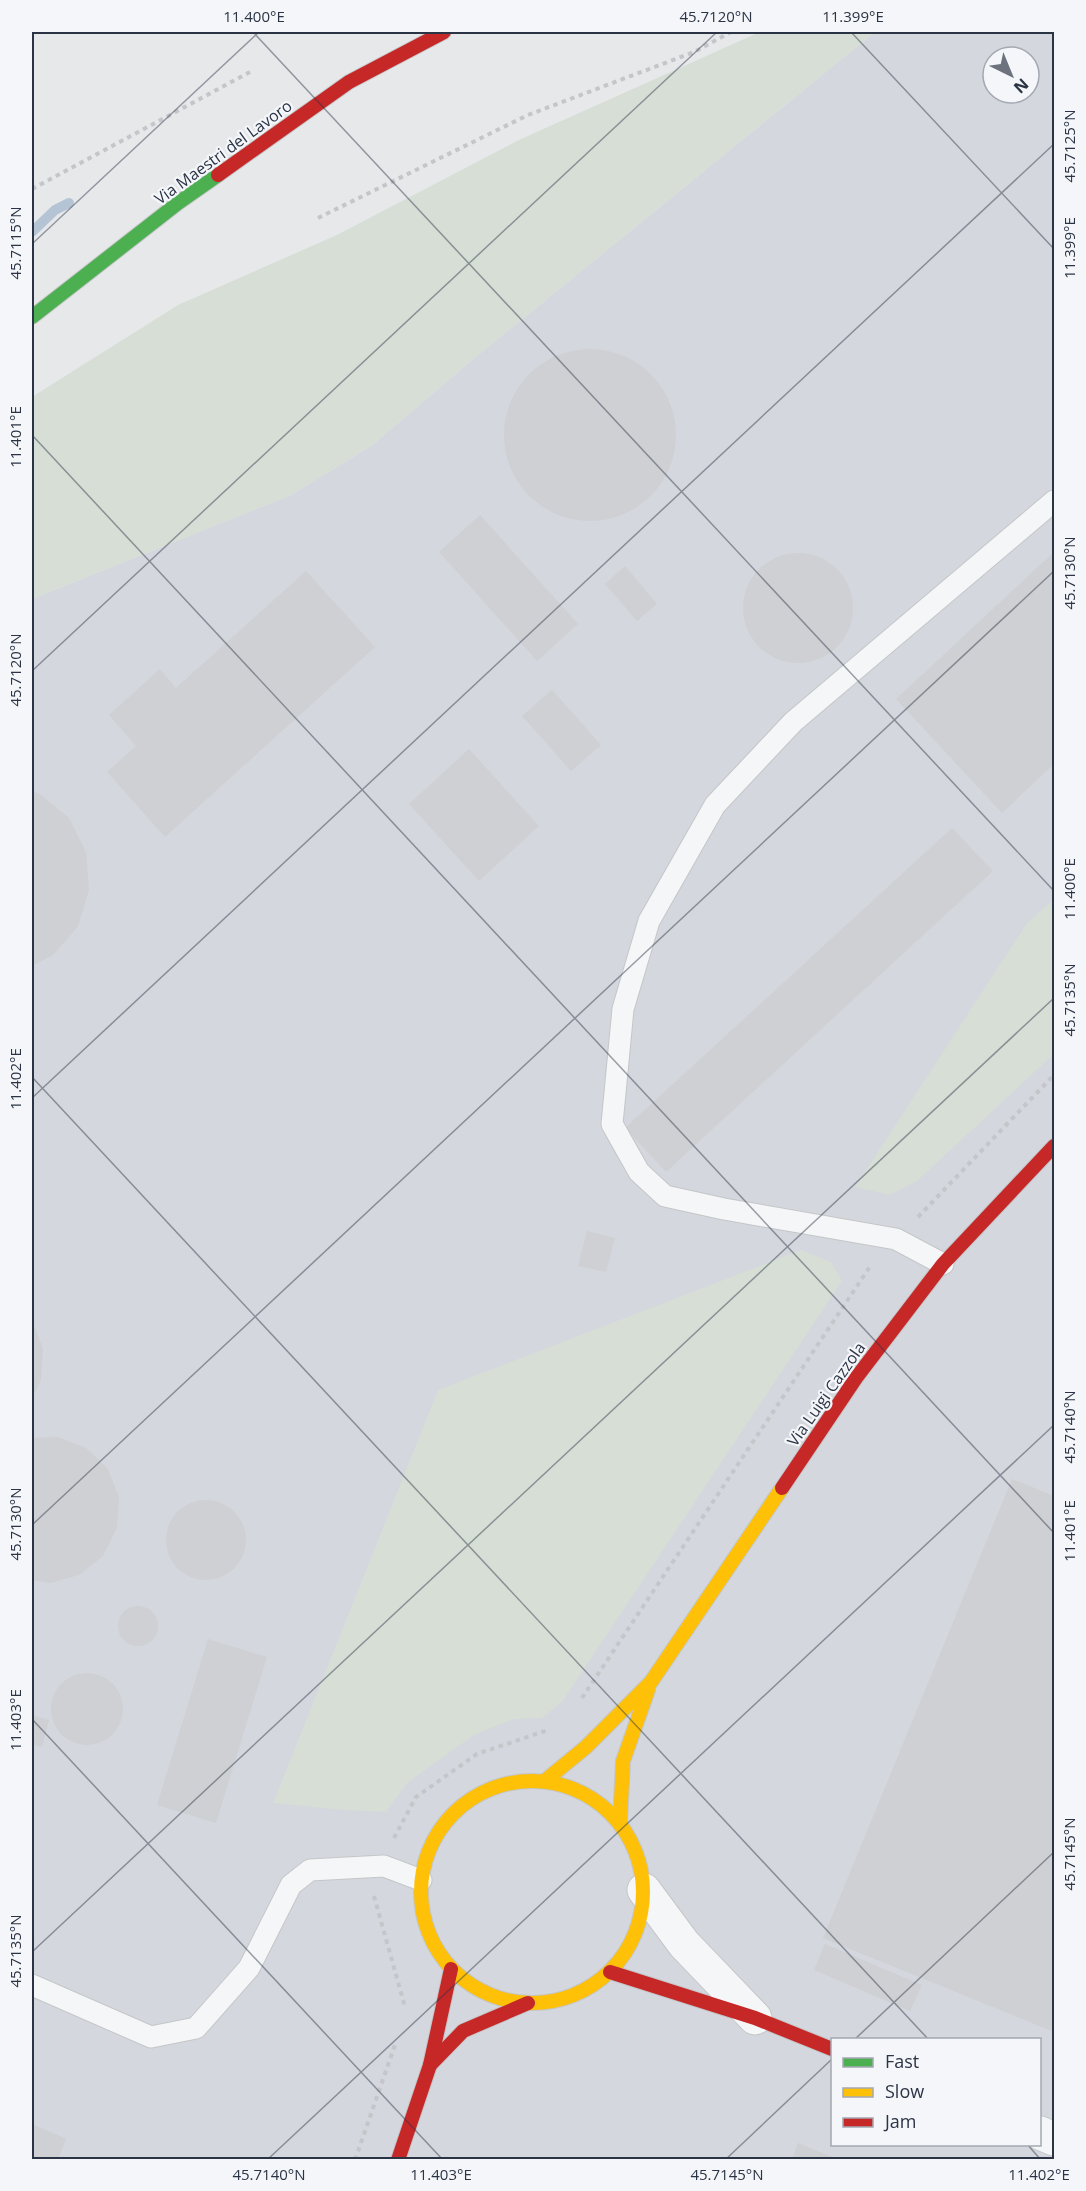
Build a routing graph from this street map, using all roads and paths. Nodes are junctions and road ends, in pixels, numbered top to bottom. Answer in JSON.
{"nodes":[{"id":1,"x":444,"y":32,"type":"edge"},
{"id":2,"x":731,"y":32,"type":"edge"},
{"id":3,"x":250,"y":72,"type":"dead end"},
{"id":4,"x":32,"y":189,"type":"edge"},
{"id":5,"x":318,"y":218,"type":"dead end"},
{"id":6,"x":32,"y":317,"type":"edge"},
{"id":7,"x":1054,"y":501,"type":"edge"},
{"id":8,"x":1054,"y":1075,"type":"edge"},
{"id":9,"x":1054,"y":1146,"type":"edge"},
{"id":10,"x":896,"y":1239,"type":"junction"},
{"id":11,"x":943,"y":1264,"type":"junction"},
{"id":12,"x":651,"y":1682,"type":"junction"},
{"id":13,"x":579,"y":1702,"type":"dead end"},
{"id":14,"x":553,"y":1728,"type":"dead end"},
{"id":15,"x":546,"y":1780,"type":"junction"},
{"id":16,"x":620,"y":1822,"type":"junction"},
{"id":17,"x":384,"y":1866,"type":"junction"},
{"id":18,"x":421,"y":1880,"type":"junction"},
{"id":19,"x":644,"y":1890,"type":"junction"},
{"id":20,"x":451,"y":1969,"type":"junction"},
{"id":21,"x":610,"y":1972,"type":"junction"},
{"id":22,"x":32,"y":1985,"type":"edge"},
{"id":23,"x":528,"y":2003,"type":"junction"},
{"id":24,"x":406,"y":2012,"type":"dead end"},
{"id":25,"x":755,"y":2018,"type":"junction"},
{"id":26,"x":399,"y":2033,"type":"dead end"},
{"id":27,"x":831,"y":2049,"type":"edge"},
{"id":28,"x":430,"y":2065,"type":"junction"},
{"id":29,"x":355,"y":2160,"type":"edge"},
{"id":30,"x":398,"y":2160,"type":"edge"}],
"edges":[{"from":1,"to":6,"type":"main road","name":"Via Maestri del Lavoro"},
{"from":2,"to":5,"type":"path"},
{"from":3,"to":4,"type":"path"},
{"from":7,"to":10,"type":"lane"},
{"from":8,"to":10,"type":"path"},
{"from":9,"to":11,"type":"main road","name":"Via Luigi Cazzola"},
{"from":10,"to":11,"type":"lane"},
{"from":10,"to":13,"type":"path"},
{"from":11,"to":12,"type":"main road","name":"Via Luigi Cazzola"},
{"from":12,"to":15,"type":"main road","name":"Via Luigi Cazzola"},
{"from":12,"to":16,"type":"main road","name":"Via Luigi Cazzola"},
{"from":14,"to":17,"type":"path"},
{"from":15,"to":16,"type":"main road"},
{"from":15,"to":18,"type":"main road"},
{"from":16,"to":19,"type":"main road"},
{"from":17,"to":18,"type":"lane"},
{"from":17,"to":22,"type":"lane"},
{"from":17,"to":24,"type":"path"},
{"from":18,"to":20,"type":"main road"},
{"from":19,"to":21,"type":"main road"},
{"from":19,"to":25,"type":"street"},
{"from":20,"to":23,"type":"main road"},
{"from":20,"to":28,"type":"main road"},
{"from":21,"to":23,"type":"main road"},
{"from":21,"to":25,"type":"main road"},
{"from":23,"to":28,"type":"main road"},
{"from":25,"to":27,"type":"main road"},
{"from":26,"to":29,"type":"path"},
{"from":28,"to":30,"type":"main road"}]}
